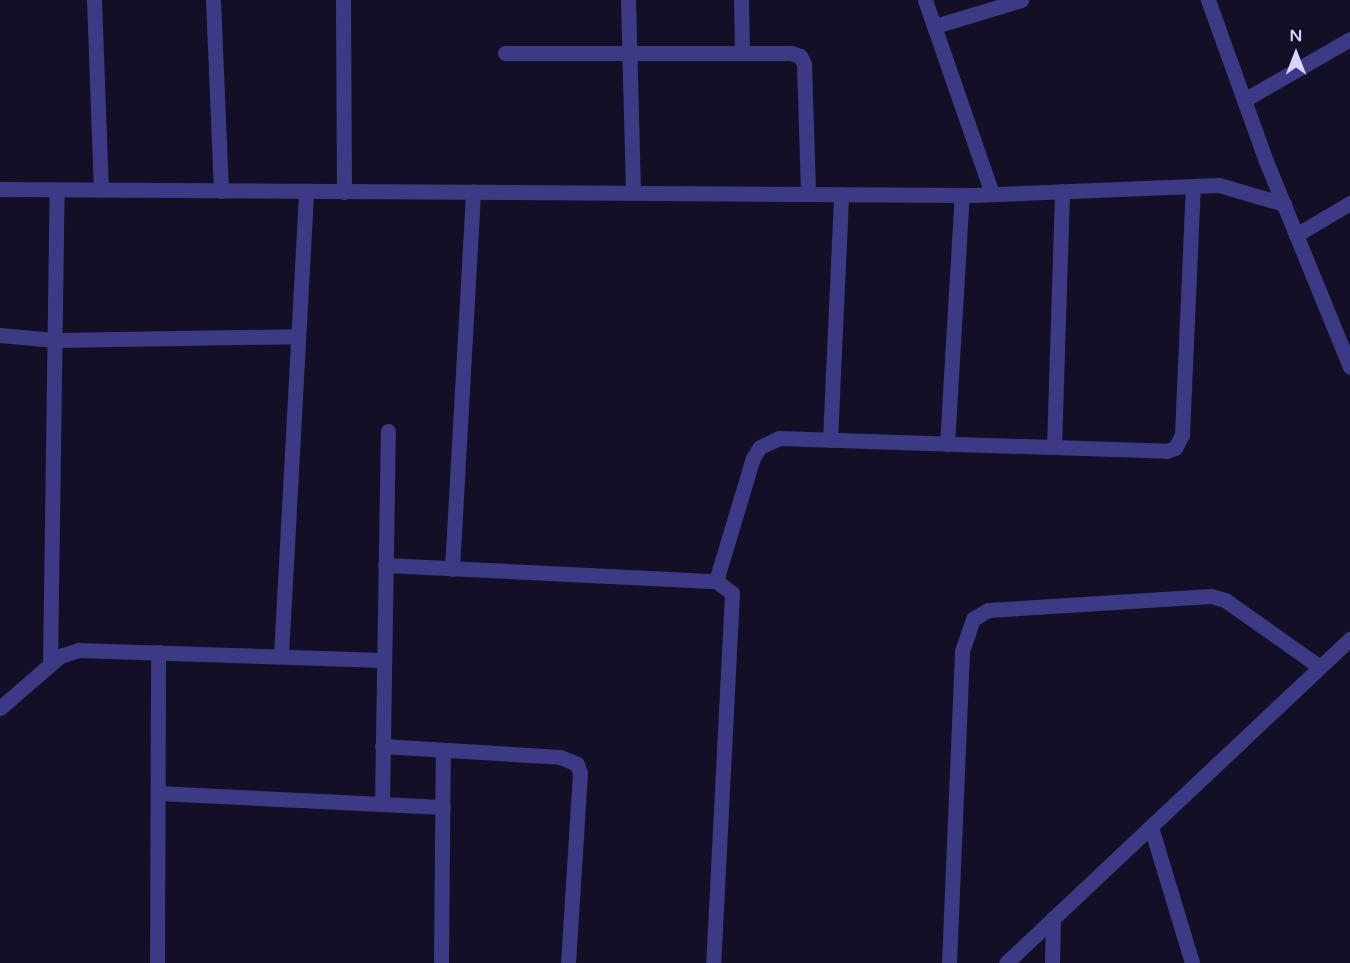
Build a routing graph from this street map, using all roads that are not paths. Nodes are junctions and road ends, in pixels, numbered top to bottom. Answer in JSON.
{"nodes":[{"id":1,"x":94,"y":0,"type":"edge"},
{"id":2,"x":213,"y":0,"type":"edge"},
{"id":3,"x":343,"y":0,"type":"edge"},
{"id":4,"x":628,"y":0,"type":"edge"},
{"id":5,"x":741,"y":0,"type":"edge"},
{"id":6,"x":925,"y":0,"type":"edge"},
{"id":7,"x":1021,"y":0,"type":"edge"},
{"id":8,"x":1208,"y":0,"type":"edge"},
{"id":9,"x":935,"y":27,"type":"junction"},
{"id":10,"x":1350,"y":39,"type":"edge"},
{"id":11,"x":629,"y":52,"type":"junction"},
{"id":12,"x":742,"y":52,"type":"junction"},
{"id":13,"x":504,"y":53,"type":"dead end"},
{"id":14,"x":1244,"y":100,"type":"junction"},
{"id":15,"x":1192,"y":186,"type":"junction"},
{"id":16,"x":0,"y":189,"type":"edge"},
{"id":17,"x":57,"y":190,"type":"junction"},
{"id":18,"x":101,"y":190,"type":"junction"},
{"id":19,"x":221,"y":191,"type":"junction"},
{"id":20,"x":306,"y":191,"type":"junction"},
{"id":21,"x":1062,"y":191,"type":"junction"},
{"id":22,"x":344,"y":192,"type":"junction"},
{"id":23,"x":473,"y":192,"type":"junction"},
{"id":24,"x":633,"y":193,"type":"junction"},
{"id":25,"x":808,"y":194,"type":"junction"},
{"id":26,"x":841,"y":194,"type":"junction"},
{"id":27,"x":992,"y":194,"type":"junction"},
{"id":28,"x":962,"y":195,"type":"junction"},
{"id":29,"x":1350,"y":203,"type":"edge"},
{"id":30,"x":1284,"y":204,"type":"junction"},
{"id":31,"x":1296,"y":235,"type":"junction"},
{"id":32,"x":0,"y":335,"type":"edge"},
{"id":33,"x":298,"y":336,"type":"junction"},
{"id":34,"x":55,"y":340,"type":"junction"},
{"id":35,"x":1350,"y":367,"type":"edge"},
{"id":36,"x":388,"y":431,"type":"dead end"},
{"id":37,"x":830,"y":440,"type":"junction"},
{"id":38,"x":947,"y":444,"type":"junction"},
{"id":39,"x":1054,"y":447,"type":"junction"},
{"id":40,"x":385,"y":565,"type":"junction"},
{"id":41,"x":452,"y":569,"type":"junction"},
{"id":42,"x":716,"y":582,"type":"junction"},
{"id":43,"x":1350,"y":639,"type":"edge"},
{"id":44,"x":158,"y":652,"type":"junction"},
{"id":45,"x":281,"y":656,"type":"junction"},
{"id":46,"x":382,"y":660,"type":"junction"},
{"id":47,"x":50,"y":665,"type":"junction"},
{"id":48,"x":1320,"y":667,"type":"junction"},
{"id":49,"x":0,"y":708,"type":"edge"},
{"id":50,"x":382,"y":746,"type":"junction"},
{"id":51,"x":443,"y":750,"type":"junction"},
{"id":52,"x":158,"y":793,"type":"junction"},
{"id":53,"x":382,"y":804,"type":"junction"},
{"id":54,"x":443,"y":807,"type":"junction"},
{"id":55,"x":1150,"y":827,"type":"junction"},
{"id":56,"x":1053,"y":918,"type":"junction"},
{"id":57,"x":157,"y":963,"type":"edge"},
{"id":58,"x":441,"y":963,"type":"edge"},
{"id":59,"x":568,"y":963,"type":"edge"},
{"id":60,"x":713,"y":963,"type":"edge"},
{"id":61,"x":949,"y":963,"type":"edge"},
{"id":62,"x":1006,"y":963,"type":"edge"},
{"id":63,"x":1052,"y":963,"type":"edge"},
{"id":64,"x":1192,"y":963,"type":"edge"}],
"edges":[{"from":1,"to":18,"type":"street"},
{"from":2,"to":19,"type":"street"},
{"from":3,"to":22,"type":"street"},
{"from":4,"to":11,"type":"street"},
{"from":5,"to":12,"type":"street"},
{"from":6,"to":9,"type":"street"},
{"from":7,"to":9,"type":"street"},
{"from":8,"to":14,"type":"street"},
{"from":9,"to":27,"type":"street"},
{"from":10,"to":14,"type":"street"},
{"from":11,"to":12,"type":"street"},
{"from":11,"to":13,"type":"street"},
{"from":11,"to":24,"type":"street"},
{"from":12,"to":25,"type":"street"},
{"from":14,"to":30,"type":"street"},
{"from":15,"to":21,"type":"street"},
{"from":15,"to":30,"type":"street"},
{"from":15,"to":39,"type":"street"},
{"from":16,"to":17,"type":"street"},
{"from":17,"to":18,"type":"street"},
{"from":17,"to":34,"type":"street"},
{"from":18,"to":19,"type":"street"},
{"from":19,"to":20,"type":"street"},
{"from":20,"to":22,"type":"street"},
{"from":20,"to":33,"type":"street"},
{"from":21,"to":27,"type":"street"},
{"from":21,"to":39,"type":"street"},
{"from":22,"to":23,"type":"street"},
{"from":23,"to":24,"type":"street"},
{"from":23,"to":41,"type":"street"},
{"from":24,"to":25,"type":"street"},
{"from":25,"to":26,"type":"street"},
{"from":26,"to":28,"type":"street"},
{"from":26,"to":37,"type":"street"},
{"from":27,"to":28,"type":"street"},
{"from":28,"to":38,"type":"street"},
{"from":29,"to":31,"type":"street"},
{"from":30,"to":31,"type":"street"},
{"from":31,"to":35,"type":"street"},
{"from":32,"to":34,"type":"street"},
{"from":33,"to":34,"type":"street"},
{"from":33,"to":45,"type":"street"},
{"from":34,"to":47,"type":"street"},
{"from":36,"to":40,"type":"street"},
{"from":37,"to":38,"type":"street"},
{"from":37,"to":42,"type":"street"},
{"from":38,"to":39,"type":"street"},
{"from":40,"to":41,"type":"street"},
{"from":40,"to":46,"type":"street"},
{"from":41,"to":42,"type":"street"},
{"from":42,"to":60,"type":"street"},
{"from":43,"to":48,"type":"street"},
{"from":44,"to":45,"type":"street"},
{"from":44,"to":47,"type":"street"},
{"from":44,"to":52,"type":"street"},
{"from":45,"to":46,"type":"street"},
{"from":46,"to":50,"type":"street"},
{"from":47,"to":49,"type":"street"},
{"from":48,"to":55,"type":"street"},
{"from":48,"to":61,"type":"street"},
{"from":50,"to":51,"type":"street"},
{"from":50,"to":53,"type":"street"},
{"from":51,"to":54,"type":"street"},
{"from":51,"to":59,"type":"street"},
{"from":52,"to":53,"type":"street"},
{"from":52,"to":57,"type":"street"},
{"from":53,"to":54,"type":"street"},
{"from":54,"to":58,"type":"street"},
{"from":55,"to":56,"type":"street"},
{"from":55,"to":64,"type":"street"},
{"from":56,"to":62,"type":"street"},
{"from":56,"to":63,"type":"street"}]}
